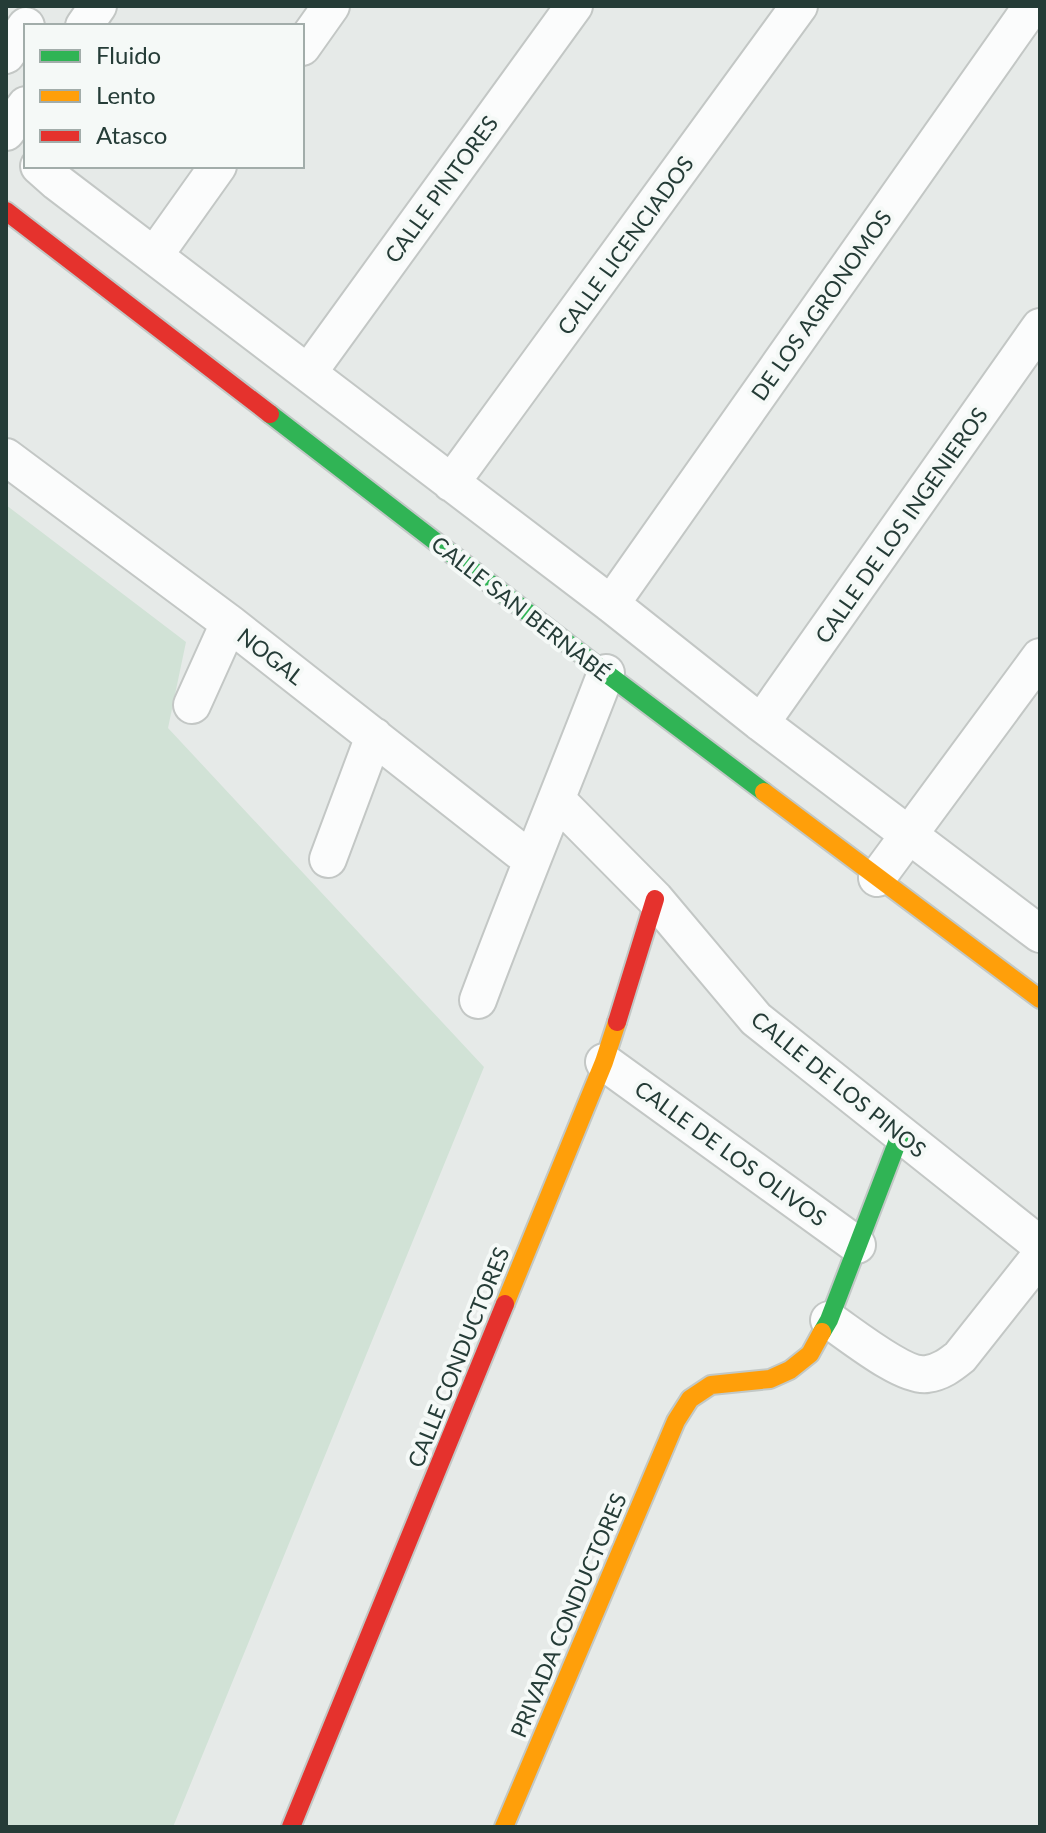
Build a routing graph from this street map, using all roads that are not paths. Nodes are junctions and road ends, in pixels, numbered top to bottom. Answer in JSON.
{"nodes":[{"id":1,"x":40,"y":6,"type":"edge"},
{"id":2,"x":98,"y":6,"type":"edge"},
{"id":3,"x":331,"y":6,"type":"edge"},
{"id":4,"x":574,"y":6,"type":"edge"},
{"id":5,"x":799,"y":6,"type":"edge"},
{"id":6,"x":1032,"y":6,"type":"edge"},
{"id":7,"x":27,"y":24,"type":"edge"},
{"id":8,"x":85,"y":24,"type":"edge"},
{"id":9,"x":24,"y":29,"type":"edge"},
{"id":10,"x":304,"y":44,"type":"edge"},
{"id":11,"x":6,"y":55,"type":"edge"},
{"id":12,"x":24,"y":108,"type":"edge"},
{"id":13,"x":6,"y":134,"type":"edge"},
{"id":14,"x":24,"y":152,"type":"edge"},
{"id":15,"x":41,"y":168,"type":"edge"},
{"id":16,"x":217,"y":168,"type":"edge"},
{"id":17,"x":6,"y":211,"type":"edge"},
{"id":18,"x":154,"y":256,"type":"junction"},
{"id":19,"x":1040,"y":327,"type":"edge"},
{"id":20,"x":308,"y":373,"type":"junction"},
{"id":21,"x":6,"y":457,"type":"edge"},
{"id":22,"x":451,"y":483,"type":"junction"},
{"id":23,"x":611,"y":604,"type":"junction"},
{"id":24,"x":229,"y":623,"type":"junction"},
{"id":25,"x":1040,"y":657,"type":"edge"},
{"id":26,"x":606,"y":673,"type":"junction"},
{"id":27,"x":192,"y":705,"type":"dead end"},
{"id":28,"x":761,"y":723,"type":"junction"},
{"id":29,"x":374,"y":736,"type":"junction"},
{"id":30,"x":557,"y":800,"type":"junction"},
{"id":31,"x":908,"y":835,"type":"junction"},
{"id":32,"x":328,"y":859,"type":"dead end"},
{"id":33,"x":531,"y":860,"type":"junction"},
{"id":34,"x":877,"y":878,"type":"junction"},
{"id":35,"x":655,"y":899,"type":"junction"},
{"id":36,"x":1040,"y":934,"type":"edge"},
{"id":37,"x":1037,"y":991,"type":"edge"},
{"id":38,"x":478,"y":1000,"type":"dead end"},
{"id":39,"x":604,"y":1062,"type":"junction"},
{"id":40,"x":900,"y":1135,"type":"junction"},
{"id":41,"x":857,"y":1245,"type":"junction"},
{"id":42,"x":1040,"y":1245,"type":"edge"},
{"id":43,"x":1040,"y":1256,"type":"edge"},
{"id":44,"x":829,"y":1320,"type":"junction"},
{"id":45,"x":291,"y":1827,"type":"edge"},
{"id":46,"x":504,"y":1827,"type":"edge"}],
"edges":[{"from":1,"to":7,"type":"street"},
{"from":2,"to":8,"type":"street"},
{"from":3,"to":10,"type":"street"},
{"from":4,"to":20,"type":"street","name":"CALLE PINTORES"},
{"from":5,"to":22,"type":"street","name":"CALLE LICENCIADOS"},
{"from":6,"to":23,"type":"street","name":"DE LOS AGRONOMOS"},
{"from":9,"to":11,"type":"street"},
{"from":12,"to":13,"type":"street"},
{"from":13,"to":14,"type":"street"},
{"from":15,"to":18,"type":"street"},
{"from":16,"to":18,"type":"street"},
{"from":17,"to":26,"type":"street","name":"CALLE SAN BERNABÉ"},
{"from":18,"to":20,"type":"street"},
{"from":19,"to":28,"type":"street","name":"CALLE DE LOS INGENIEROS"},
{"from":20,"to":22,"type":"street"},
{"from":21,"to":24,"type":"street","name":"NOGAL"},
{"from":22,"to":23,"type":"street"},
{"from":23,"to":28,"type":"street"},
{"from":24,"to":27,"type":"street"},
{"from":24,"to":29,"type":"street","name":"NOGAL"},
{"from":25,"to":31,"type":"street"},
{"from":26,"to":30,"type":"street"},
{"from":26,"to":34,"type":"street","name":"CALLE SAN BERNABÉ"},
{"from":28,"to":31,"type":"street"},
{"from":29,"to":32,"type":"street"},
{"from":29,"to":33,"type":"street","name":"NOGAL"},
{"from":30,"to":33,"type":"street"},
{"from":30,"to":35,"type":"street","name":"CALLE DE LOS PINOS"},
{"from":31,"to":34,"type":"street"},
{"from":31,"to":36,"type":"street"},
{"from":33,"to":38,"type":"street"},
{"from":34,"to":37,"type":"street","name":"CALLE SAN BERNABÉ"},
{"from":35,"to":39,"type":"street","name":"CALLE CONDUCTORES"},
{"from":35,"to":40,"type":"street","name":"CALLE DE LOS PINOS"},
{"from":39,"to":41,"type":"street","name":"CALLE DE LOS OLIVOS"},
{"from":39,"to":45,"type":"street","name":"CALLE CONDUCTORES"},
{"from":40,"to":41,"type":"street","name":"PRIVADA CONDUCTORES"},
{"from":40,"to":42,"type":"street","name":"CALLE DE LOS PINOS"},
{"from":41,"to":44,"type":"street","name":"PRIVADA CONDUCTORES"},
{"from":43,"to":44,"type":"street"},
{"from":44,"to":46,"type":"street","name":"PRIVADA CONDUCTORES"}]}
